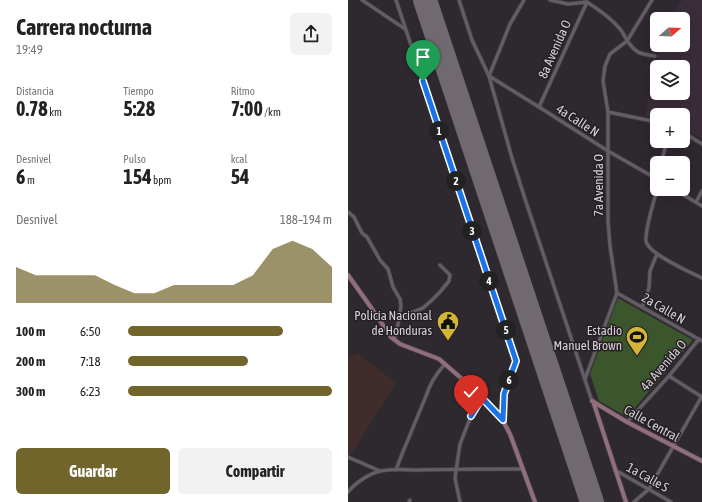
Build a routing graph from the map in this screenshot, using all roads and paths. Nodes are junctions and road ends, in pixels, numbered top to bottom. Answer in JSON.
{"nodes":[{"id":1,"x":362,"y":0,"type":"edge"},
{"id":2,"x":396,"y":0,"type":"edge"},
{"id":3,"x":459,"y":0,"type":"edge"},
{"id":4,"x":524,"y":0,"type":"edge"},
{"id":5,"x":550,"y":0,"type":"edge"},
{"id":6,"x":652,"y":0,"type":"edge"},
{"id":7,"x":587,"y":1,"type":"edge"},
{"id":8,"x":406,"y":30,"type":"junction"},
{"id":9,"x":627,"y":40,"type":"junction"},
{"id":10,"x":655,"y":56,"type":"dead end"},
{"id":11,"x":489,"y":76,"type":"junction"},
{"id":12,"x":540,"y":107,"type":"junction"},
{"id":13,"x":608,"y":112,"type":"junction"},
{"id":14,"x":650,"y":121,"type":"edge"},
{"id":15,"x":690,"y":136,"type":"edge"},
{"id":16,"x":702,"y":144,"type":"edge"},
{"id":17,"x":608,"y":151,"type":"junction"},
{"id":18,"x":650,"y":175,"type":"edge"},
{"id":19,"x":702,"y":191,"type":"edge"},
{"id":20,"x":655,"y":196,"type":"edge"},
{"id":21,"x":686,"y":196,"type":"edge"},
{"id":22,"x":696,"y":202,"type":"junction"},
{"id":23,"x":702,"y":206,"type":"edge"},
{"id":24,"x":348,"y":212,"type":"edge"},
{"id":25,"x":657,"y":254,"type":"junction"},
{"id":26,"x":440,"y":265,"type":"dead end"},
{"id":27,"x":348,"y":275,"type":"edge"},
{"id":28,"x":702,"y":278,"type":"edge"},
{"id":29,"x":617,"y":293,"type":"junction"},
{"id":30,"x":642,"y":307,"type":"junction"},
{"id":31,"x":399,"y":320,"type":"junction"},
{"id":32,"x":394,"y":340,"type":"junction"},
{"id":33,"x":700,"y":340,"type":"edge"},
{"id":34,"x":444,"y":364,"type":"junction"},
{"id":35,"x":669,"y":376,"type":"junction"},
{"id":36,"x":585,"y":380,"type":"junction"},
{"id":37,"x":702,"y":397,"type":"edge"},
{"id":38,"x":482,"y":398,"type":"junction"},
{"id":39,"x":592,"y":401,"type":"junction"},
{"id":40,"x":503,"y":420,"type":"junction"},
{"id":41,"x":627,"y":422,"type":"junction"},
{"id":42,"x":673,"y":446,"type":"junction"},
{"id":43,"x":348,"y":457,"type":"edge"},
{"id":44,"x":702,"y":461,"type":"edge"},
{"id":45,"x":456,"y":469,"type":"junction"},
{"id":46,"x":523,"y":469,"type":"junction"},
{"id":47,"x":396,"y":470,"type":"junction"},
{"id":48,"x":615,"y":470,"type":"junction"},
{"id":49,"x":380,"y":471,"type":"junction"},
{"id":50,"x":649,"y":489,"type":"junction"},
{"id":51,"x":348,"y":492,"type":"edge"},
{"id":52,"x":460,"y":502,"type":"edge"},
{"id":53,"x":535,"y":502,"type":"edge"},
{"id":54,"x":626,"y":502,"type":"edge"},
{"id":55,"x":634,"y":502,"type":"edge"},
{"id":56,"x":671,"y":502,"type":"edge"}],
"edges":[{"from":1,"to":8,"type":"street"},
{"from":2,"to":8,"type":"street"},
{"from":3,"to":11,"type":"street"},
{"from":4,"to":11,"type":"street"},
{"from":5,"to":7,"type":"street"},
{"from":6,"to":9,"type":"street","name":"7a Avenida O"},
{"from":7,"to":9,"type":"street"},
{"from":7,"to":12,"type":"street","name":"8a Avenida O"},
{"from":8,"to":40,"type":"street"},
{"from":9,"to":10,"type":"street"},
{"from":9,"to":13,"type":"street","name":"7a Avenida O"},
{"from":11,"to":12,"type":"street","name":"4a Calle N"},
{"from":11,"to":36,"type":"street"},
{"from":12,"to":17,"type":"street","name":"4a Calle N"},
{"from":13,"to":14,"type":"street"},
{"from":13,"to":17,"type":"street","name":"7a Avenida O"},
{"from":15,"to":16,"type":"street"},
{"from":17,"to":18,"type":"street","name":"4a Calle N"},
{"from":17,"to":29,"type":"street","name":"7a Avenida O"},
{"from":19,"to":22,"type":"street"},
{"from":20,"to":25,"type":"street"},
{"from":21,"to":22,"type":"street"},
{"from":22,"to":23,"type":"street"},
{"from":24,"to":31,"type":"street"},
{"from":25,"to":28,"type":"street"},
{"from":25,"to":30,"type":"street"},
{"from":26,"to":31,"type":"street"},
{"from":27,"to":32,"type":"street"},
{"from":29,"to":30,"type":"street","name":"2a Calle N"},
{"from":29,"to":36,"type":"street","name":"7a Avenida O"},
{"from":30,"to":33,"type":"street","name":"2a Calle N"},
{"from":31,"to":32,"type":"street"},
{"from":32,"to":34,"type":"street"},
{"from":33,"to":35,"type":"street","name":"4a Avenida O"},
{"from":34,"to":38,"type":"street"},
{"from":34,"to":47,"type":"street"},
{"from":35,"to":37,"type":"street"},
{"from":35,"to":41,"type":"street","name":"4a Avenida O"},
{"from":36,"to":39,"type":"street"},
{"from":37,"to":42,"type":"street"},
{"from":38,"to":40,"type":"street"},
{"from":38,"to":45,"type":"street"},
{"from":39,"to":41,"type":"street","name":"Calle Central"},
{"from":39,"to":48,"type":"street"},
{"from":40,"to":46,"type":"street"},
{"from":41,"to":42,"type":"street","name":"Calle Central"},
{"from":42,"to":44,"type":"street","name":"Calle Central"},
{"from":42,"to":50,"type":"street"},
{"from":43,"to":49,"type":"street"},
{"from":45,"to":46,"type":"street"},
{"from":45,"to":47,"type":"street"},
{"from":45,"to":52,"type":"street"},
{"from":46,"to":53,"type":"street"},
{"from":47,"to":49,"type":"street"},
{"from":48,"to":50,"type":"street","name":"1a Calle S"},
{"from":48,"to":54,"type":"street"},
{"from":49,"to":51,"type":"street"},
{"from":50,"to":55,"type":"street"},
{"from":50,"to":56,"type":"street","name":"1a Calle S"}]}
